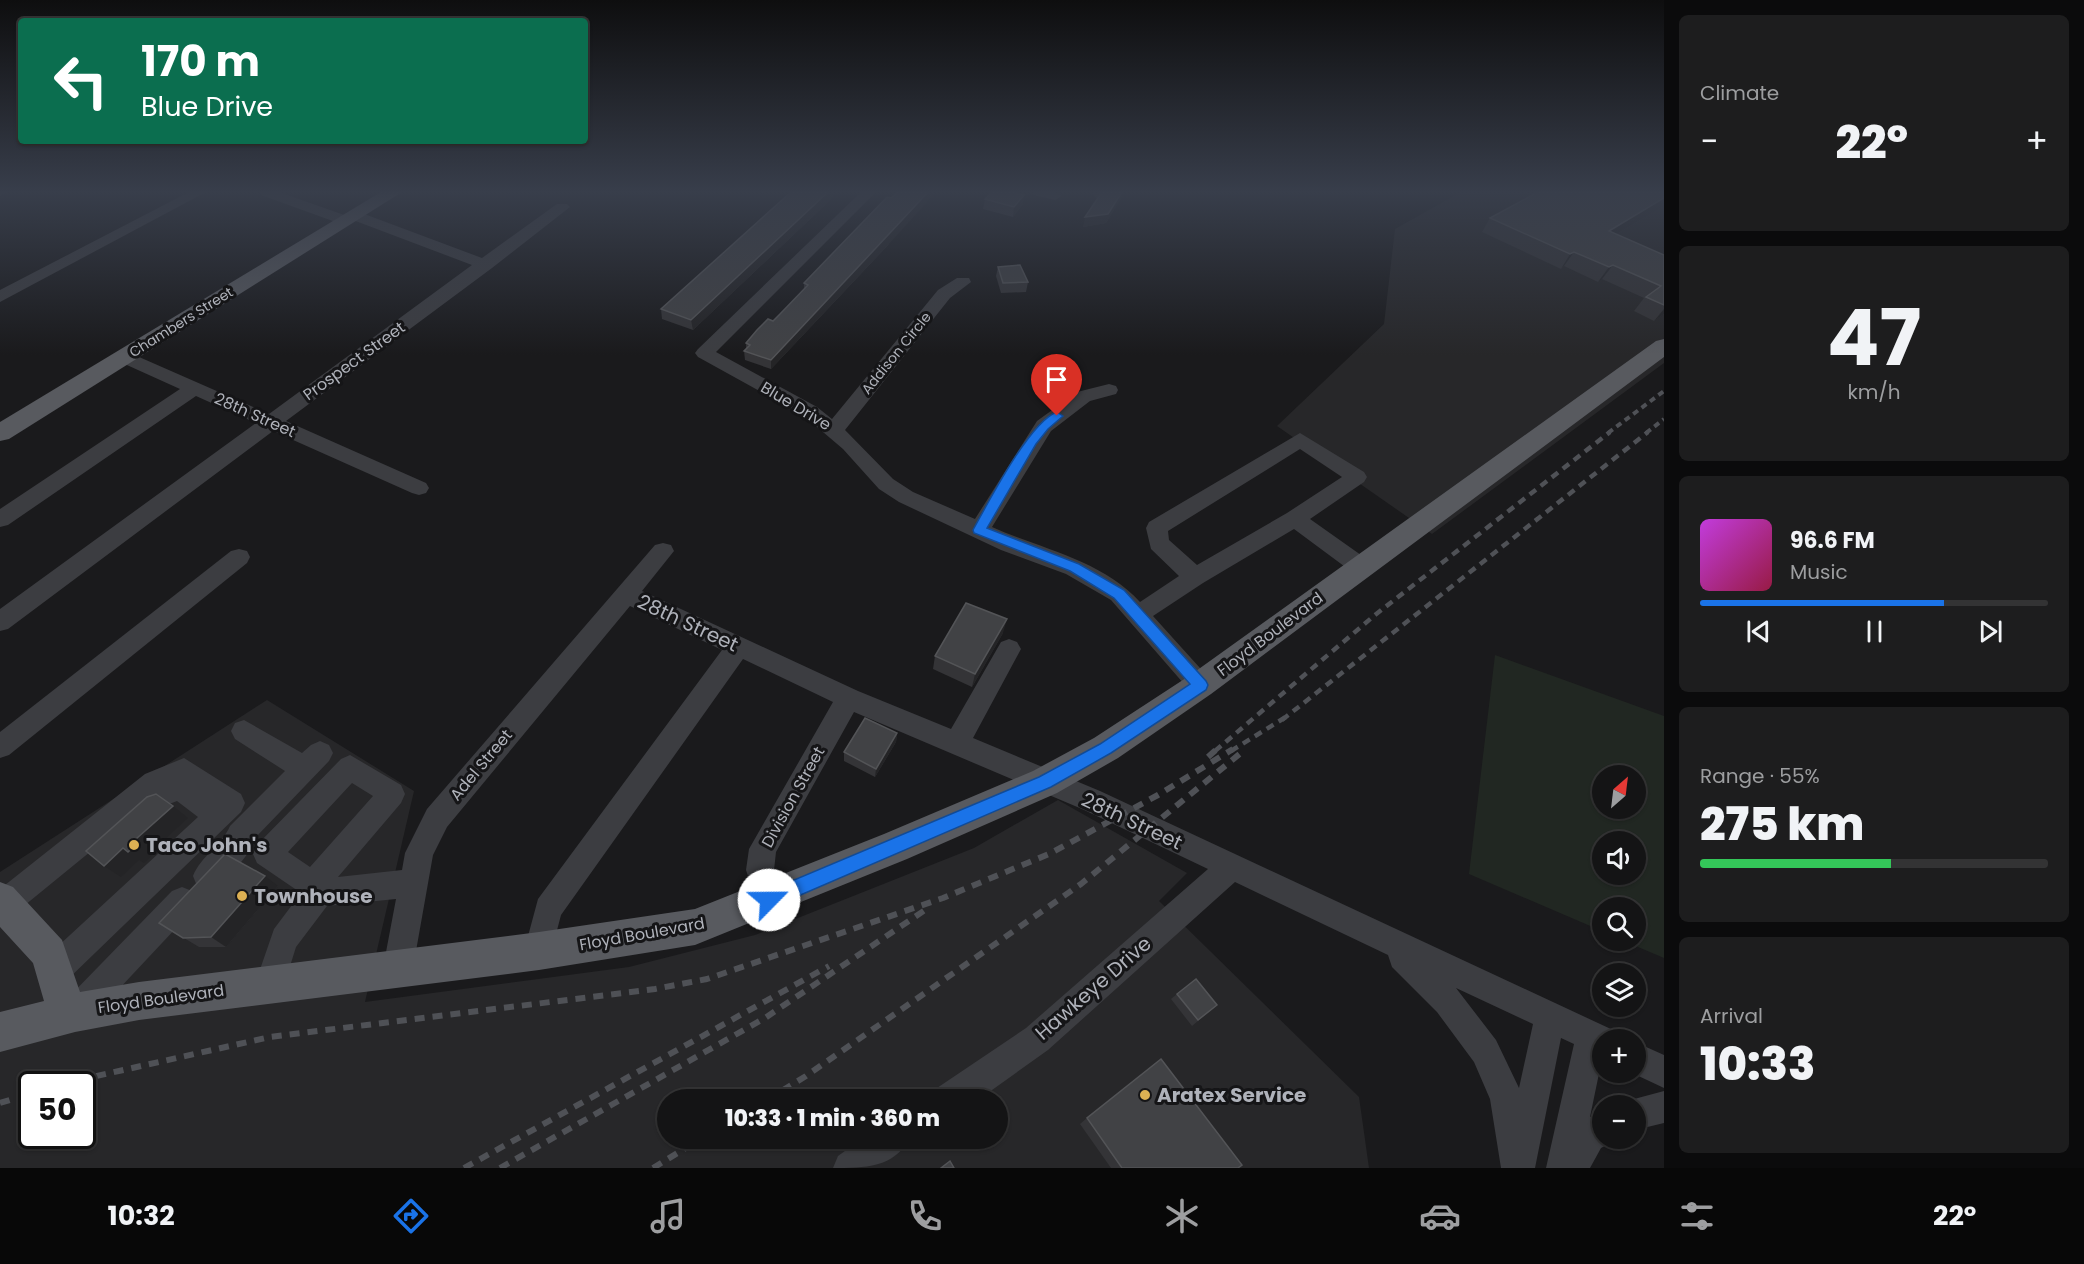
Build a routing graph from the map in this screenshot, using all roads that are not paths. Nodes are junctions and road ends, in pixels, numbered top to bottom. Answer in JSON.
{"nodes":[{"id":1,"x":96,"y":247,"type":"edge"},
{"id":2,"x":304,"y":247,"type":"edge"},
{"id":3,"x":431,"y":247,"type":"edge"},
{"id":4,"x":511,"y":247,"type":"edge"},
{"id":5,"x":813,"y":247,"type":"edge"},
{"id":6,"x":486,"y":266,"type":"junction"},
{"id":7,"x":963,"y":282,"type":"dead end"},
{"id":8,"x":0,"y":297,"type":"edge"},
{"id":9,"x":1664,"y":346,"type":"edge"},
{"id":10,"x":124,"y":357,"type":"junction"},
{"id":11,"x":195,"y":388,"type":"junction"},
{"id":12,"x":1109,"y":390,"type":"dead end"},
{"id":13,"x":271,"y":421,"type":"junction"},
{"id":14,"x":835,"y":429,"type":"junction"},
{"id":15,"x":0,"y":433,"type":"edge"},
{"id":16,"x":419,"y":488,"type":"dead end"},
{"id":17,"x":0,"y":519,"type":"edge"},
{"id":18,"x":1295,"y":519,"type":"junction"},
{"id":19,"x":979,"y":530,"type":"junction"},
{"id":20,"x":663,"y":551,"type":"dead end"},
{"id":21,"x":239,"y":556,"type":"dead end"},
{"id":22,"x":1360,"y":566,"type":"junction"},
{"id":23,"x":1195,"y":577,"type":"junction"},
{"id":24,"x":626,"y":594,"type":"junction"},
{"id":25,"x":1137,"y":615,"type":"junction"},
{"id":26,"x":0,"y":622,"type":"edge"},
{"id":27,"x":738,"y":647,"type":"junction"},
{"id":28,"x":1009,"y":649,"type":"dead end"},
{"id":29,"x":1200,"y":685,"type":"junction"},
{"id":30,"x":849,"y":698,"type":"junction"},
{"id":31,"x":244,"y":731,"type":"dead end"},
{"id":32,"x":956,"y":744,"type":"junction"},
{"id":33,"x":0,"y":747,"type":"edge"},
{"id":34,"x":1045,"y":782,"type":"junction"},
{"id":35,"x":217,"y":818,"type":"junction"},
{"id":36,"x":241,"y":837,"type":"junction"},
{"id":37,"x":267,"y":854,"type":"junction"},
{"id":38,"x":1230,"y":868,"type":"junction"},
{"id":39,"x":414,"y":883,"type":"junction"},
{"id":40,"x":316,"y":889,"type":"junction"},
{"id":41,"x":769,"y":900,"type":"junction"},
{"id":42,"x":3,"y":907,"type":"edge"},
{"id":43,"x":1391,"y":944,"type":"junction"},
{"id":44,"x":539,"y":951,"type":"junction"},
{"id":45,"x":398,"y":968,"type":"junction"},
{"id":46,"x":55,"y":970,"type":"junction"},
{"id":47,"x":270,"y":984,"type":"junction"},
{"id":48,"x":71,"y":1013,"type":"junction"},
{"id":49,"x":1550,"y":1017,"type":"junction"},
{"id":50,"x":0,"y":1032,"type":"edge"},
{"id":51,"x":1592,"y":1037,"type":"edge"},
{"id":52,"x":1592,"y":1055,"type":"edge"},
{"id":53,"x":1646,"y":1063,"type":"edge"},
{"id":54,"x":1664,"y":1072,"type":"edge"},
{"id":55,"x":965,"y":1089,"type":"edge"},
{"id":56,"x":1664,"y":1107,"type":"edge"},
{"id":57,"x":1646,"y":1111,"type":"edge"},
{"id":58,"x":1592,"y":1134,"type":"edge"},
{"id":59,"x":877,"y":1149,"type":"edge"},
{"id":60,"x":850,"y":1168,"type":"edge"},
{"id":61,"x":1563,"y":1168,"type":"edge"},
{"id":62,"x":1571,"y":1168,"type":"edge"}],
"edges":[{"from":1,"to":8,"type":"street"},
{"from":2,"to":10,"type":"main road","name":"Chambers Street"},
{"from":3,"to":6,"type":"street"},
{"from":4,"to":6,"type":"street","name":"Prospect Street"},
{"from":5,"to":14,"type":"street","name":"Blue Drive"},
{"from":6,"to":13,"type":"street","name":"Prospect Street"},
{"from":7,"to":14,"type":"street","name":"Addison Circle"},
{"from":9,"to":22,"type":"main road","name":"Floyd Boulevard"},
{"from":10,"to":11,"type":"street","name":"28th Street"},
{"from":10,"to":15,"type":"main road","name":"Chambers Street"},
{"from":11,"to":13,"type":"street","name":"28th Street"},
{"from":11,"to":17,"type":"street"},
{"from":12,"to":19,"type":"street"},
{"from":13,"to":16,"type":"street","name":"28th Street"},
{"from":13,"to":26,"type":"street","name":"Prospect Street"},
{"from":14,"to":19,"type":"street","name":"Blue Drive"},
{"from":18,"to":22,"type":"street"},
{"from":18,"to":23,"type":"street"},
{"from":18,"to":23,"type":"street"},
{"from":19,"to":25,"type":"street","name":"Blue Drive"},
{"from":20,"to":24,"type":"street","name":"Adel Street"},
{"from":21,"to":33,"type":"street"},
{"from":22,"to":29,"type":"main road","name":"Floyd Boulevard"},
{"from":23,"to":25,"type":"street"},
{"from":24,"to":27,"type":"street","name":"28th Street"},
{"from":24,"to":39,"type":"street","name":"Adel Street"},
{"from":25,"to":29,"type":"street","name":"Blue Drive"},
{"from":27,"to":30,"type":"street","name":"28th Street"},
{"from":27,"to":44,"type":"street"},
{"from":28,"to":32,"type":"street"},
{"from":29,"to":34,"type":"main road","name":"Floyd Boulevard"},
{"from":30,"to":32,"type":"street","name":"28th Street"},
{"from":30,"to":41,"type":"street","name":"Division Street"},
{"from":31,"to":36,"type":"street"},
{"from":32,"to":34,"type":"street","name":"28th Street"},
{"from":34,"to":38,"type":"street","name":"28th Street"},
{"from":34,"to":41,"type":"main road","name":"Floyd Boulevard"},
{"from":35,"to":36,"type":"street"},
{"from":35,"to":42,"type":"street"},
{"from":35,"to":46,"type":"street"},
{"from":36,"to":37,"type":"street"},
{"from":36,"to":48,"type":"street"},
{"from":37,"to":40,"type":"street"},
{"from":37,"to":40,"type":"street"},
{"from":38,"to":43,"type":"street","name":"28th Street"},
{"from":38,"to":55,"type":"street","name":"Hawkeye Drive"},
{"from":39,"to":40,"type":"street"},
{"from":39,"to":45,"type":"street","name":"Adel Street"},
{"from":40,"to":47,"type":"street"},
{"from":41,"to":44,"type":"main road","name":"Floyd Boulevard"},
{"from":42,"to":46,"type":"main road"},
{"from":43,"to":49,"type":"street","name":"28th Street"},
{"from":43,"to":49,"type":"street"},
{"from":44,"to":45,"type":"main road","name":"Floyd Boulevard"},
{"from":45,"to":47,"type":"main road","name":"Floyd Boulevard"},
{"from":46,"to":48,"type":"main road"},
{"from":47,"to":48,"type":"main road","name":"Floyd Boulevard"},
{"from":48,"to":50,"type":"main road","name":"Floyd Boulevard"},
{"from":49,"to":51,"type":"street","name":"28th Street"},
{"from":52,"to":61,"type":"street"},
{"from":53,"to":54,"type":"street"},
{"from":56,"to":57,"type":"street"},
{"from":58,"to":62,"type":"street"},
{"from":59,"to":60,"type":"street"}]}
